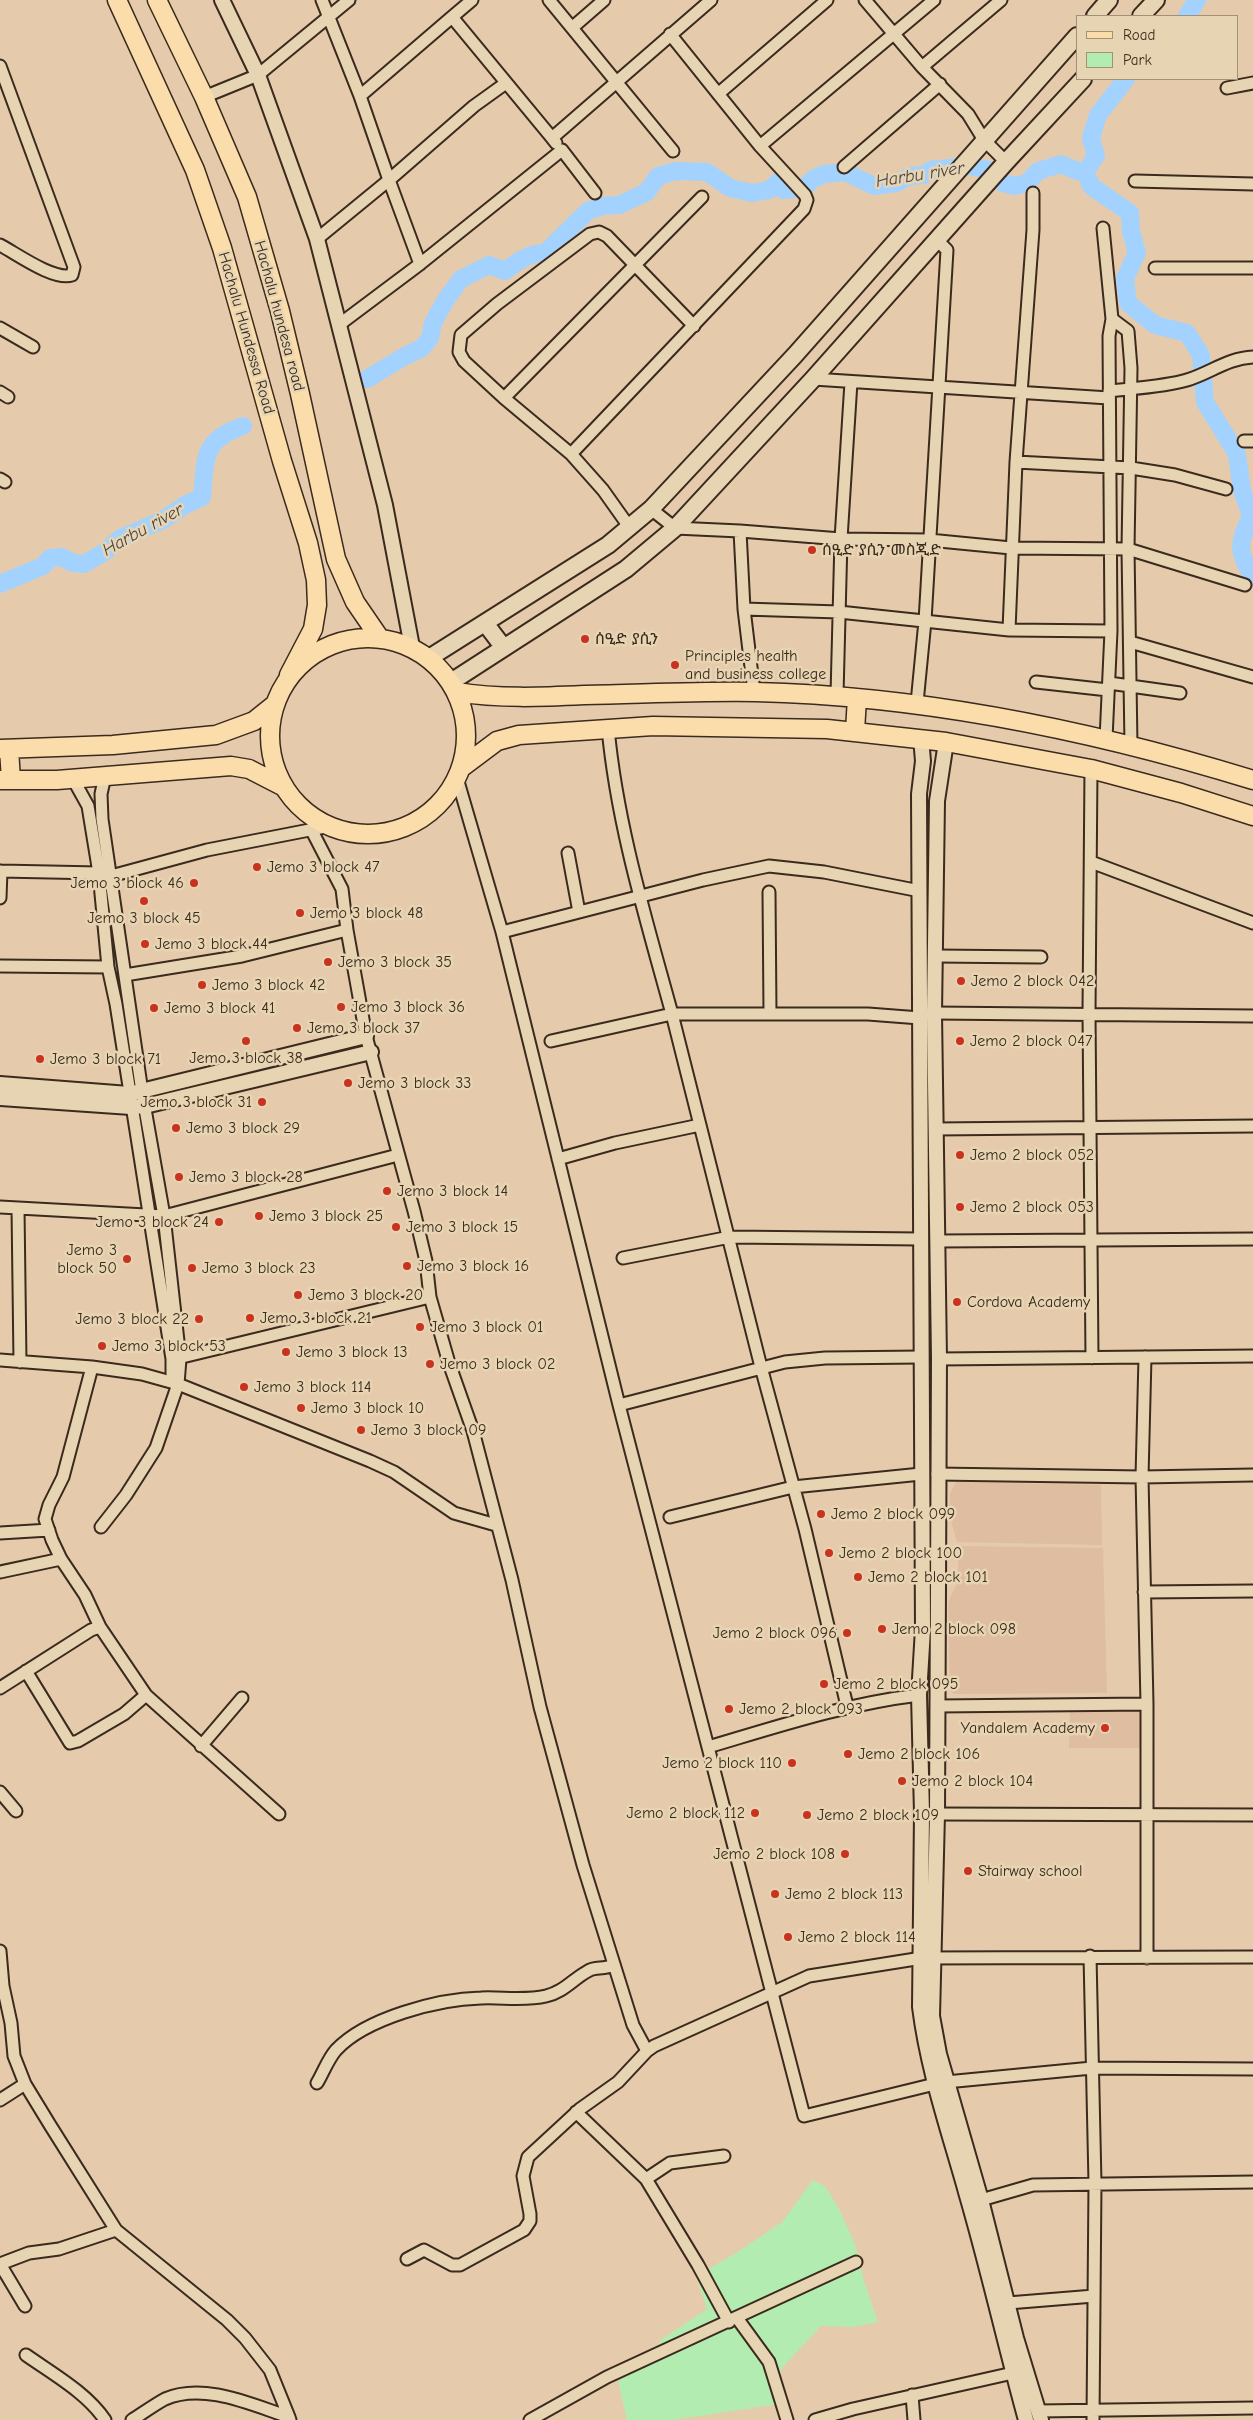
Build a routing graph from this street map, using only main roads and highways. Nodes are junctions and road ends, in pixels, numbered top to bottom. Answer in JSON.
{"nodes":[{"id":1,"x":117,"y":0,"type":"edge"},
{"id":2,"x":157,"y":0,"type":"edge"},
{"id":3,"x":1156,"y":0,"type":"edge"},
{"id":4,"x":1106,"y":1,"type":"edge"},
{"id":5,"x":1096,"y":15,"type":"edge"},
{"id":6,"x":1142,"y":15,"type":"edge"},
{"id":7,"x":1076,"y":37,"type":"edge"},
{"id":8,"x":1082,"y":80,"type":"edge"},
{"id":9,"x":485,"y":623,"type":"junction"},
{"id":10,"x":380,"y":637,"type":"junction"},
{"id":11,"x":504,"y":648,"type":"junction"},
{"id":12,"x":428,"y":658,"type":"junction"},
{"id":13,"x":289,"y":675,"type":"junction"},
{"id":14,"x":454,"y":687,"type":"junction"},
{"id":15,"x":857,"y":698,"type":"junction"},
{"id":16,"x":274,"y":705,"type":"junction"},
{"id":17,"x":855,"y":731,"type":"junction"},
{"id":18,"x":5,"y":749,"type":"edge"},
{"id":19,"x":459,"y":773,"type":"junction"},
{"id":20,"x":5,"y":780,"type":"edge"},
{"id":21,"x":1253,"y":780,"type":"edge"},
{"id":22,"x":284,"y":787,"type":"junction"},
{"id":23,"x":1253,"y":816,"type":"edge"}],
"edges":[{"from":1,"to":13,"type":"main road","name":"Hachalu Hundessa Road"},
{"from":2,"to":10,"type":"main road","name":"Hachalu hundesa road"},
{"from":3,"to":6,"type":"main road"},
{"from":4,"to":5,"type":"main road"},
{"from":7,"to":9,"type":"main road"},
{"from":8,"to":11,"type":"main road"},
{"from":9,"to":11,"type":"main road"},
{"from":9,"to":12,"type":"main road"},
{"from":10,"to":12,"type":"main road"},
{"from":10,"to":13,"type":"main road"},
{"from":11,"to":14,"type":"main road"},
{"from":12,"to":14,"type":"main road"},
{"from":13,"to":16,"type":"main road","name":"Hachalu Hundessa Road"},
{"from":14,"to":15,"type":"main road"},
{"from":14,"to":19,"type":"main road"},
{"from":15,"to":17,"type":"main road"},
{"from":15,"to":21,"type":"main road"},
{"from":16,"to":18,"type":"main road"},
{"from":16,"to":22,"type":"main road"},
{"from":17,"to":19,"type":"main road"},
{"from":17,"to":23,"type":"main road"},
{"from":18,"to":20,"type":"main road"},
{"from":19,"to":22,"type":"main road"},
{"from":20,"to":22,"type":"main road"}]}
